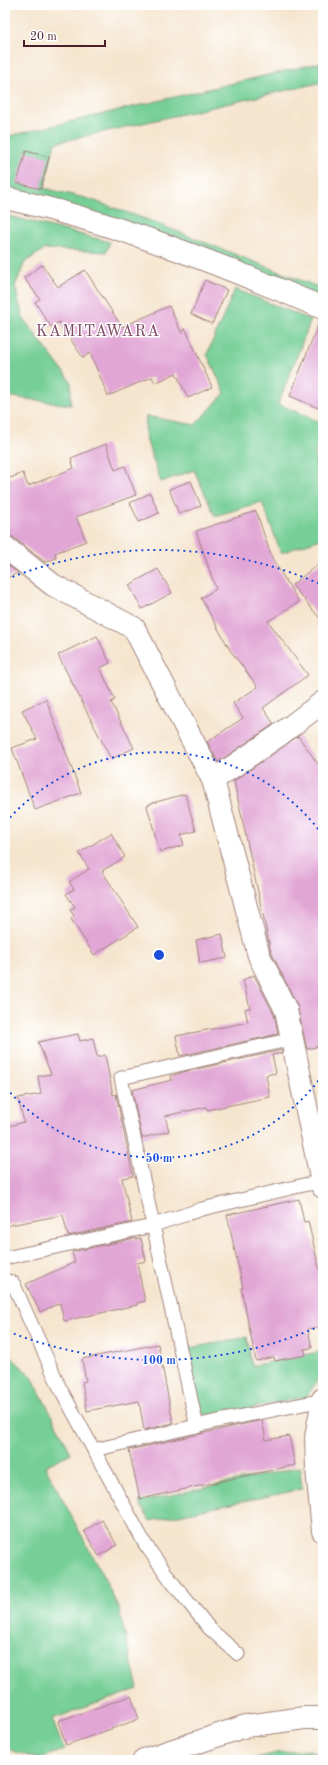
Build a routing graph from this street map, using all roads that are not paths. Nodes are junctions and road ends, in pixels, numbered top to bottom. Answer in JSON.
{"nodes":[{"id":1,"x":5,"y":198,"type":"edge"},
{"id":2,"x":323,"y":308,"type":"edge"},
{"id":3,"x":5,"y":546,"type":"edge"},
{"id":4,"x":323,"y":702,"type":"edge"},
{"id":5,"x":213,"y":780,"type":"junction"},
{"id":6,"x":292,"y":1039,"type":"junction"},
{"id":7,"x":323,"y":1184,"type":"edge"},
{"id":8,"x":153,"y":1225,"type":"junction"},
{"id":9,"x":5,"y":1258,"type":"edge"},
{"id":10,"x":5,"y":1280,"type":"edge"},
{"id":11,"x":323,"y":1399,"type":"edge"},
{"id":12,"x":197,"y":1427,"type":"junction"},
{"id":13,"x":94,"y":1450,"type":"junction"},
{"id":14,"x":323,"y":1531,"type":"edge"},
{"id":15,"x":238,"y":1654,"type":"dead end"},
{"id":16,"x":323,"y":1718,"type":"edge"},
{"id":17,"x":144,"y":1760,"type":"edge"}],
"edges":[{"from":1,"to":2,"type":"street"},
{"from":3,"to":5,"type":"street"},
{"from":4,"to":5,"type":"street"},
{"from":5,"to":6,"type":"street"},
{"from":6,"to":7,"type":"street"},
{"from":6,"to":8,"type":"lane"},
{"from":7,"to":8,"type":"lane"},
{"from":8,"to":9,"type":"lane"},
{"from":8,"to":12,"type":"lane"},
{"from":10,"to":13,"type":"lane"},
{"from":11,"to":12,"type":"lane"},
{"from":11,"to":14,"type":"street"},
{"from":12,"to":13,"type":"lane"},
{"from":13,"to":15,"type":"lane"},
{"from":16,"to":17,"type":"street"}]}
